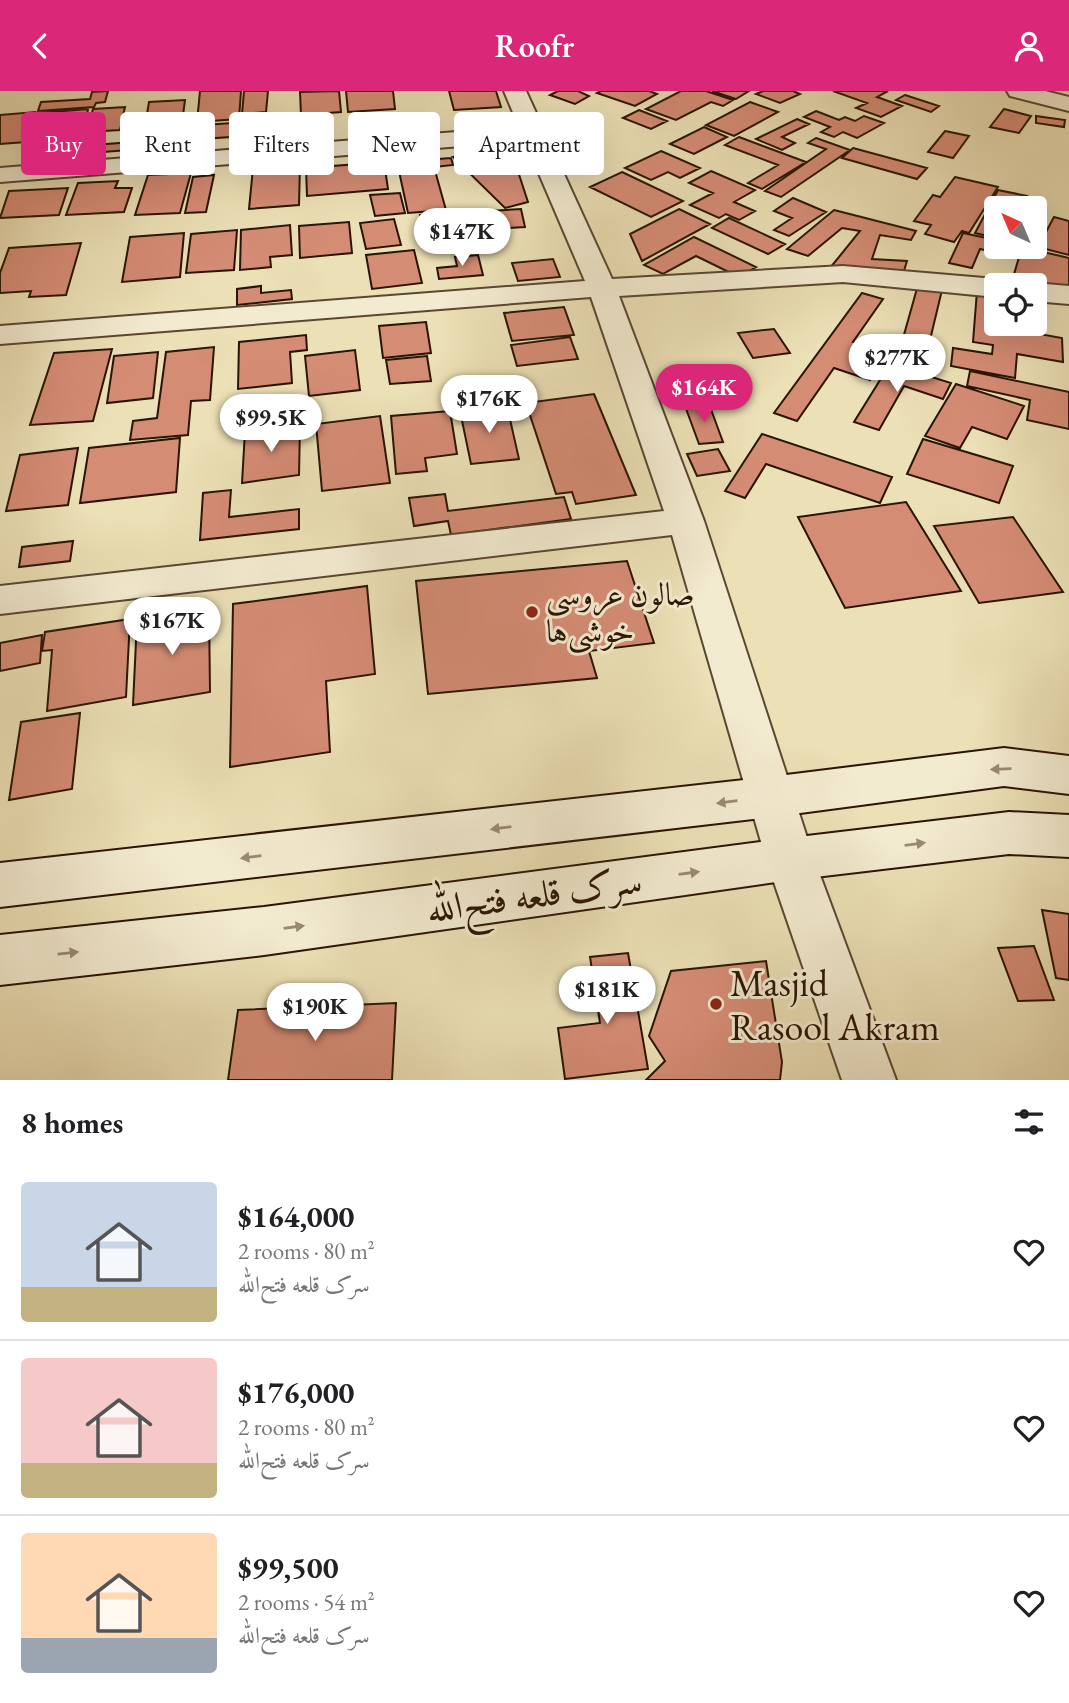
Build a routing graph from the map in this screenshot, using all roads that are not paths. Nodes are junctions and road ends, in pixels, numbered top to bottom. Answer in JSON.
{"nodes":[{"id":1,"x":1018,"y":91,"type":"edge"},
{"id":2,"x":1069,"y":104,"type":"edge"},
{"id":3,"x":528,"y":106,"type":"edge"},
{"id":4,"x":0,"y":175,"type":"edge"},
{"id":5,"x":984,"y":287,"type":"edge"},
{"id":6,"x":602,"y":288,"type":"junction"},
{"id":7,"x":1047,"y":293,"type":"edge"},
{"id":8,"x":1069,"y":295,"type":"edge"},
{"id":9,"x":0,"y":335,"type":"edge"},
{"id":10,"x":686,"y":521,"type":"junction"},
{"id":11,"x":0,"y":600,"type":"edge"},
{"id":12,"x":1069,"y":775,"type":"edge"},
{"id":13,"x":770,"y":797,"type":"junction"},
{"id":14,"x":1069,"y":836,"type":"edge"},
{"id":15,"x":790,"y":859,"type":"junction"},
{"id":16,"x":0,"y":885,"type":"edge"},
{"id":17,"x":0,"y":960,"type":"edge"},
{"id":18,"x":869,"y":1080,"type":"edge"}],
"edges":[{"from":1,"to":2,"type":"street"},
{"from":3,"to":4,"type":"street"},
{"from":3,"to":6,"type":"street"},
{"from":5,"to":6,"type":"street"},
{"from":6,"to":9,"type":"street"},
{"from":6,"to":10,"type":"street"},
{"from":7,"to":8,"type":"street"},
{"from":10,"to":11,"type":"street"},
{"from":10,"to":13,"type":"street"},
{"from":12,"to":13,"type":"street","name":"سرک قلعه فتح‌الله","one_way":true},
{"from":13,"to":15,"type":"street"},
{"from":13,"to":16,"type":"street","name":"سرک قلعه فتح‌الله","one_way":true},
{"from":15,"to":14,"type":"street","name":"سرک قلعه فتح‌الله","one_way":true},
{"from":17,"to":15,"type":"street","name":"سرک قلعه فتح‌الله","one_way":true},
{"from":15,"to":18,"type":"street"}]}
